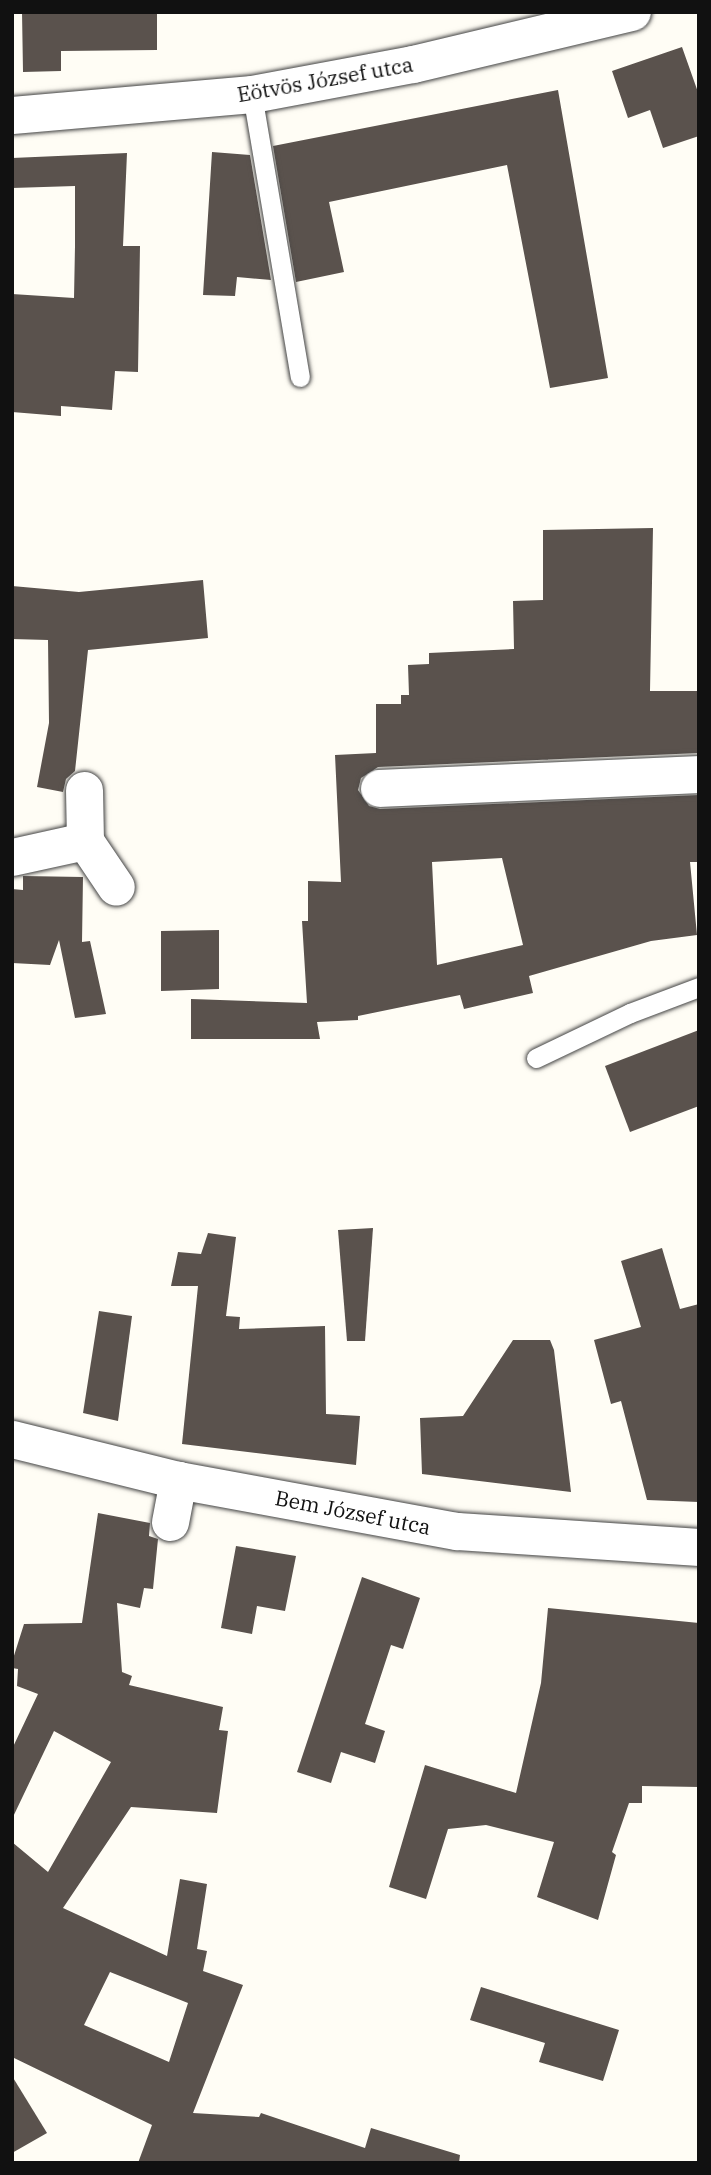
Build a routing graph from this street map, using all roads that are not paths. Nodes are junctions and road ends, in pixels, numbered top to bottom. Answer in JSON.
{"nodes":[{"id":1,"x":632,"y":12,"type":"edge"},
{"id":2,"x":252,"y":94,"type":"junction"},
{"id":3,"x":12,"y":115,"type":"edge"},
{"id":4,"x":300,"y":377,"type":"dead end"},
{"id":5,"x":699,"y":774,"type":"edge"},
{"id":6,"x":379,"y":788,"type":"dead end"},
{"id":7,"x":84,"y":790,"type":"dead end"},
{"id":8,"x":85,"y":841,"type":"junction"},
{"id":9,"x":12,"y":857,"type":"edge"},
{"id":10,"x":116,"y":887,"type":"dead end"},
{"id":11,"x":699,"y":987,"type":"edge"},
{"id":12,"x":536,"y":1058,"type":"dead end"},
{"id":13,"x":12,"y":1439,"type":"edge"},
{"id":14,"x":178,"y":1480,"type":"junction"},
{"id":15,"x":170,"y":1522,"type":"dead end"},
{"id":16,"x":699,"y":1547,"type":"edge"}],
"edges":[{"from":1,"to":2,"type":"street","name":"Eötvös József utca"},
{"from":2,"to":3,"type":"street","name":"Eötvös József utca"},
{"from":2,"to":4,"type":"lane"},
{"from":5,"to":6,"type":"street"},
{"from":7,"to":8,"type":"street"},
{"from":8,"to":9,"type":"street"},
{"from":8,"to":10,"type":"street"},
{"from":11,"to":12,"type":"lane"},
{"from":13,"to":14,"type":"street","name":"Bem József utca"},
{"from":14,"to":15,"type":"street"},
{"from":14,"to":16,"type":"street","name":"Bem József utca"}]}
